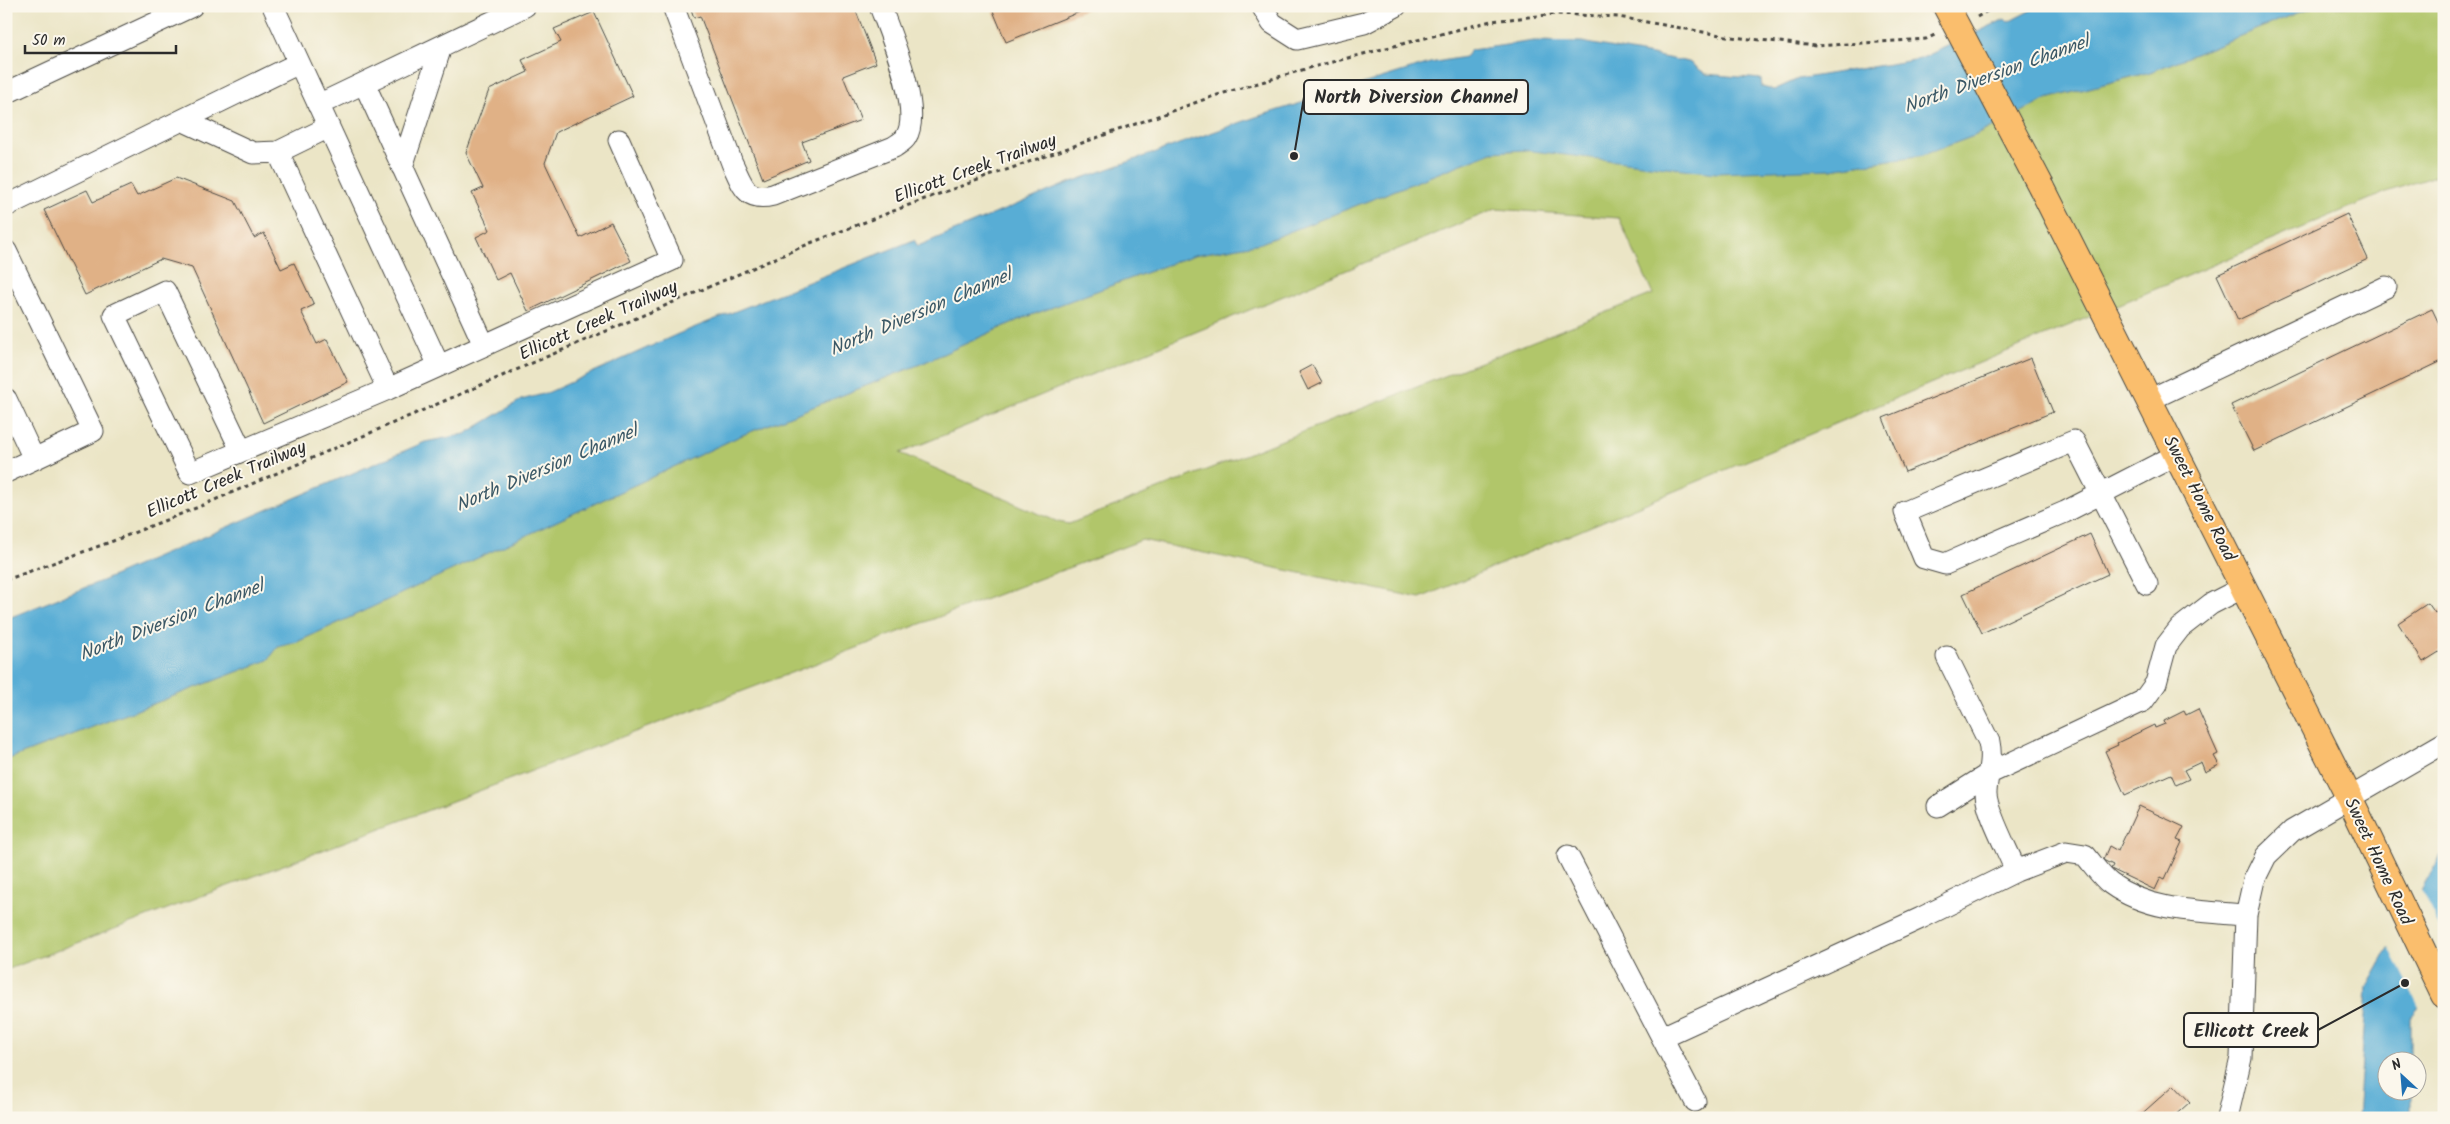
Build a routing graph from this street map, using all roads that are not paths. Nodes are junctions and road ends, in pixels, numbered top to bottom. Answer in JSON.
{"nodes":[{"id":1,"x":192,"y":6,"type":"edge"},
{"id":2,"x":273,"y":6,"type":"edge"},
{"id":3,"x":525,"y":6,"type":"edge"},
{"id":4,"x":673,"y":6,"type":"edge"},
{"id":5,"x":880,"y":6,"type":"edge"},
{"id":6,"x":1262,"y":6,"type":"edge"},
{"id":7,"x":1396,"y":6,"type":"edge"},
{"id":8,"x":1946,"y":6,"type":"edge"},
{"id":9,"x":441,"y":47,"type":"junction"},
{"id":10,"x":299,"y":63,"type":"junction"},
{"id":11,"x":364,"y":83,"type":"junction"},
{"id":12,"x":6,"y":93,"type":"edge"},
{"id":13,"x":318,"y":105,"type":"junction"},
{"id":14,"x":184,"y":121,"type":"junction"},
{"id":15,"x":328,"y":127,"type":"junction"},
{"id":16,"x":619,"y":140,"type":"dead end"},
{"id":17,"x":278,"y":152,"type":"junction"},
{"id":18,"x":402,"y":167,"type":"junction"},
{"id":19,"x":6,"y":206,"type":"edge"},
{"id":20,"x":6,"y":251,"type":"edge"},
{"id":21,"x":2386,"y":288,"type":"dead end"},
{"id":22,"x":484,"y":345,"type":"junction"},
{"id":23,"x":439,"y":366,"type":"junction"},
{"id":24,"x":388,"y":389,"type":"junction"},
{"id":25,"x":6,"y":399,"type":"edge"},
{"id":26,"x":2150,"y":399,"type":"junction"},
{"id":27,"x":240,"y":450,"type":"junction"},
{"id":28,"x":2178,"y":454,"type":"junction"},
{"id":29,"x":34,"y":459,"type":"junction"},
{"id":30,"x":6,"y":472,"type":"edge"},
{"id":31,"x":2102,"y":493,"type":"junction"},
{"id":32,"x":2147,"y":584,"type":"dead end"},
{"id":33,"x":2244,"y":587,"type":"junction"},
{"id":34,"x":1947,"y":657,"type":"dead end"},
{"id":35,"x":2444,"y":743,"type":"edge"},
{"id":36,"x":1990,"y":773,"type":"junction"},
{"id":37,"x":2349,"y":797,"type":"junction"},
{"id":38,"x":1938,"y":806,"type":"dead end"},
{"id":39,"x":1568,"y":856,"type":"dead end"},
{"id":40,"x":2016,"y":871,"type":"junction"},
{"id":41,"x":2246,"y":915,"type":"junction"},
{"id":42,"x":2444,"y":995,"type":"edge"},
{"id":43,"x":1662,"y":1037,"type":"junction"},
{"id":44,"x":1695,"y":1101,"type":"dead end"},
{"id":45,"x":2227,"y":1118,"type":"edge"}],
"edges":[{"from":1,"to":12,"type":"street"},
{"from":2,"to":10,"type":"street"},
{"from":3,"to":9,"type":"street"},
{"from":4,"to":5,"type":"street"},
{"from":6,"to":7,"type":"street"},
{"from":8,"to":26,"type":"main road","name":"Sweet Home Road","bridge":true},
{"from":9,"to":11,"type":"street"},
{"from":9,"to":18,"type":"street"},
{"from":10,"to":13,"type":"street"},
{"from":10,"to":14,"type":"street"},
{"from":11,"to":13,"type":"street"},
{"from":11,"to":18,"type":"street"},
{"from":13,"to":15,"type":"street"},
{"from":14,"to":17,"type":"street"},
{"from":14,"to":19,"type":"street"},
{"from":15,"to":17,"type":"street"},
{"from":15,"to":23,"type":"street"},
{"from":16,"to":22,"type":"street"},
{"from":17,"to":24,"type":"street"},
{"from":18,"to":22,"type":"street"},
{"from":20,"to":29,"type":"street"},
{"from":21,"to":26,"type":"street"},
{"from":22,"to":23,"type":"street"},
{"from":23,"to":24,"type":"street"},
{"from":24,"to":27,"type":"street"},
{"from":25,"to":29,"type":"street"},
{"from":26,"to":28,"type":"main road","name":"Sweet Home Road"},
{"from":27,"to":27,"type":"street"},
{"from":28,"to":31,"type":"street"},
{"from":28,"to":33,"type":"main road","name":"Sweet Home Road"},
{"from":29,"to":30,"type":"street"},
{"from":31,"to":31,"type":"street"},
{"from":31,"to":32,"type":"street"},
{"from":33,"to":36,"type":"street"},
{"from":33,"to":37,"type":"main road","name":"Sweet Home Road"},
{"from":34,"to":36,"type":"street"},
{"from":35,"to":37,"type":"street"},
{"from":36,"to":38,"type":"street"},
{"from":36,"to":40,"type":"street"},
{"from":37,"to":41,"type":"street"},
{"from":37,"to":42,"type":"main road","name":"Sweet Home Road"},
{"from":39,"to":43,"type":"street"},
{"from":40,"to":41,"type":"street"},
{"from":40,"to":43,"type":"street"},
{"from":41,"to":45,"type":"street"},
{"from":43,"to":44,"type":"street"}]}
